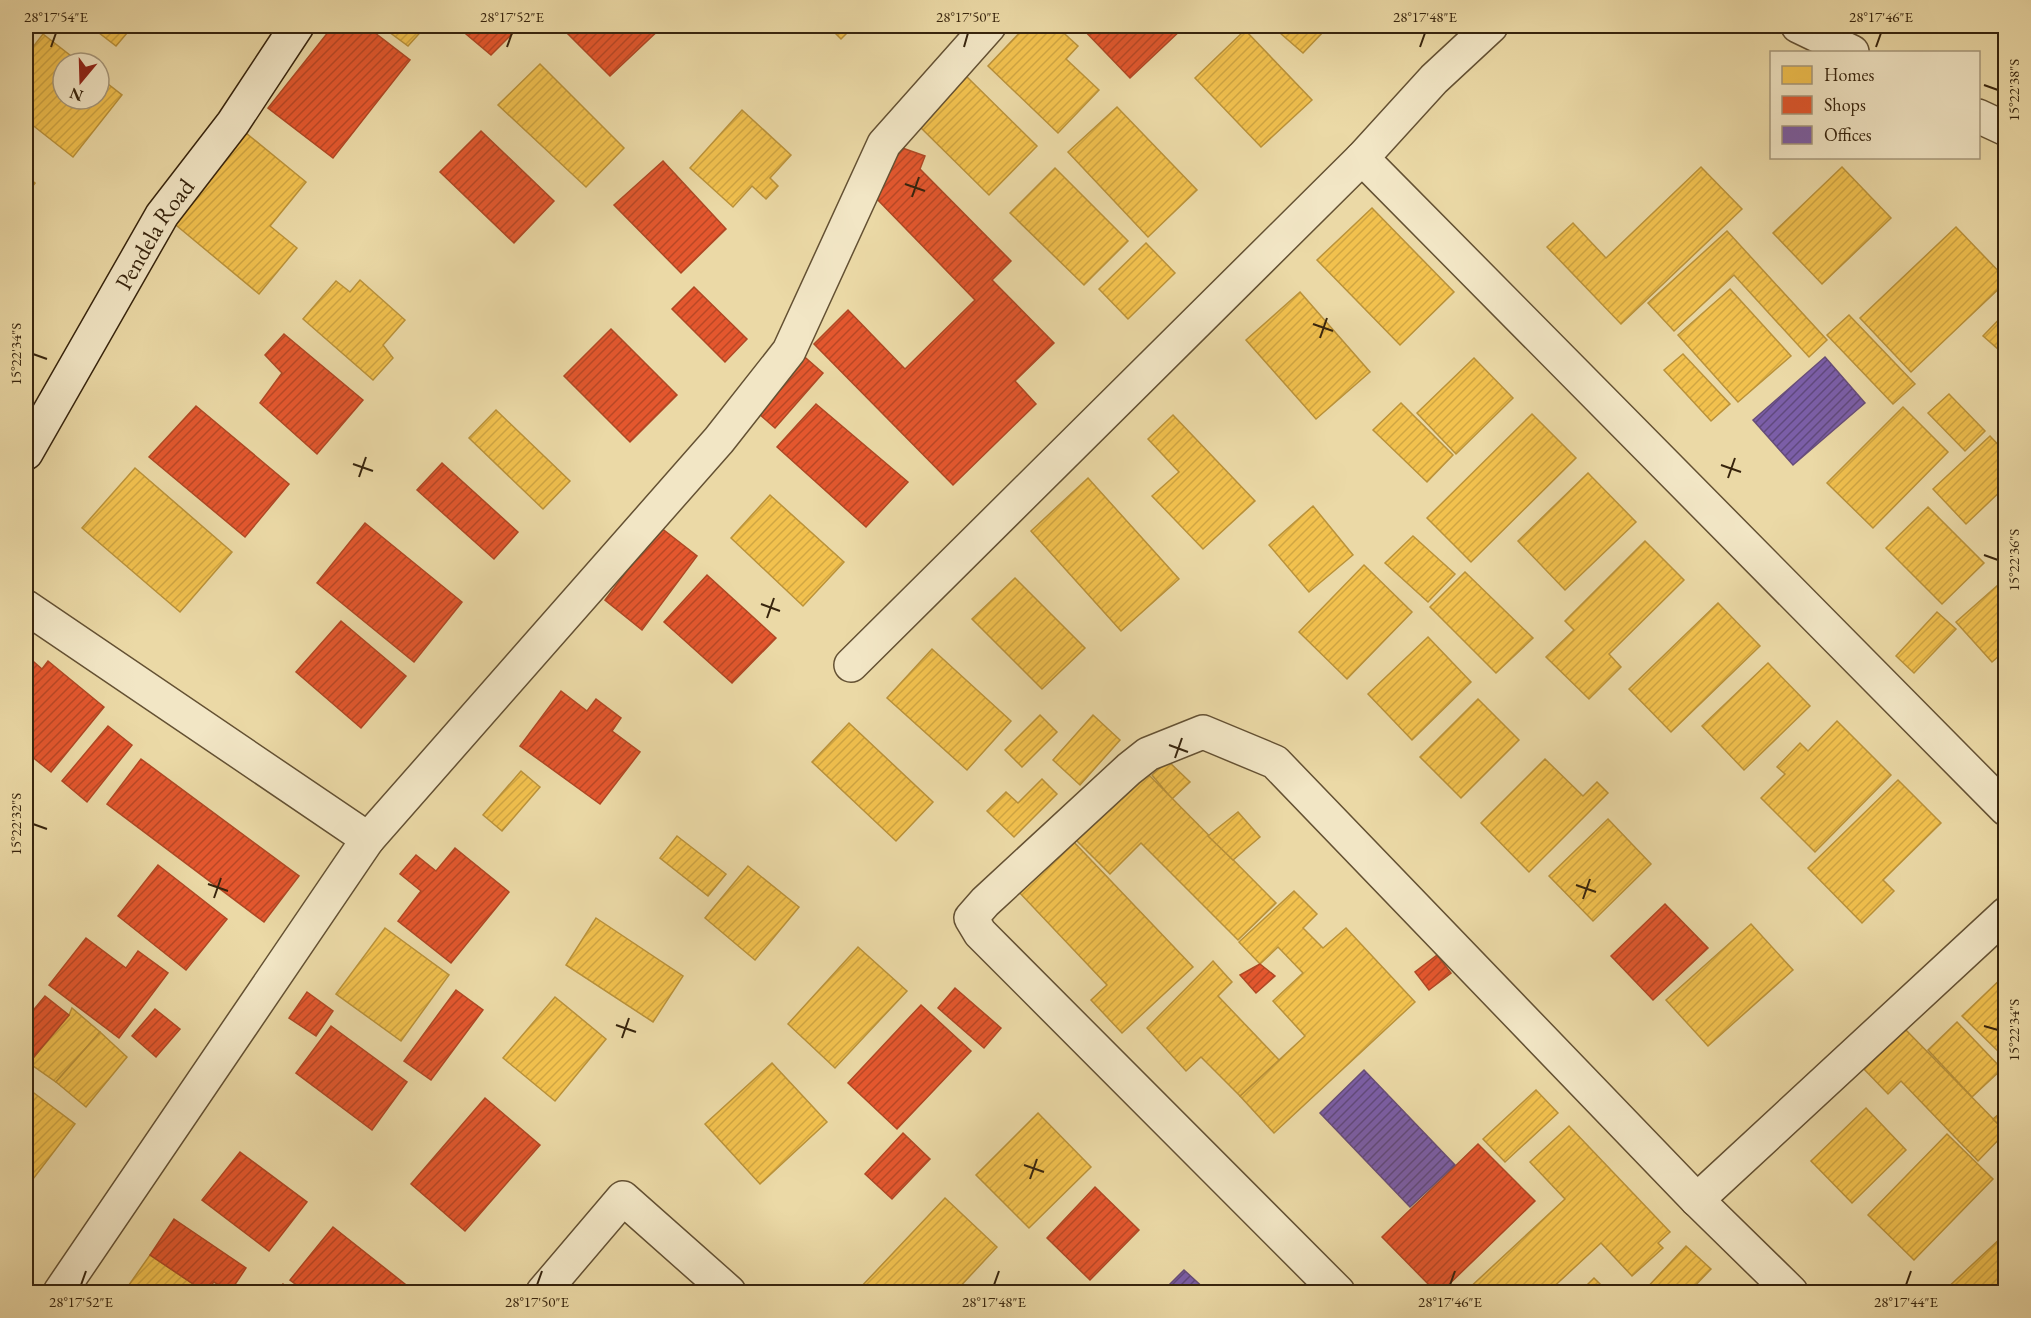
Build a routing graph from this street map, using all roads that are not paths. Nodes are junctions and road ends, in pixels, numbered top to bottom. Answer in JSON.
{"nodes":[{"id":1,"x":297,"y":26,"type":"edge"},
{"id":2,"x":989,"y":26,"type":"edge"},
{"id":3,"x":1491,"y":26,"type":"edge"},
{"id":4,"x":1798,"y":26,"type":"edge"},
{"id":5,"x":1850,"y":51,"type":"edge"},
{"id":6,"x":1980,"y":117,"type":"edge"},
{"id":7,"x":2006,"y":129,"type":"edge"},
{"id":8,"x":1362,"y":158,"type":"junction"},
{"id":9,"x":26,"y":453,"type":"edge"},
{"id":10,"x":26,"y":607,"type":"edge"},
{"id":11,"x":851,"y":664,"type":"dead end"},
{"id":12,"x":2006,"y":809,"type":"edge"},
{"id":13,"x":368,"y":839,"type":"junction"},
{"id":14,"x":2006,"y":914,"type":"edge"},
{"id":15,"x":1697,"y":1200,"type":"junction"},
{"id":16,"x":60,"y":1293,"type":"edge"},
{"id":17,"x":543,"y":1293,"type":"edge"},
{"id":18,"x":729,"y":1293,"type":"edge"},
{"id":19,"x":1338,"y":1293,"type":"edge"},
{"id":20,"x":1791,"y":1293,"type":"edge"}],
"edges":[{"from":1,"to":9,"type":"street","name":"Pendela Road"},
{"from":2,"to":13,"type":"street"},
{"from":3,"to":8,"type":"street"},
{"from":4,"to":5,"type":"street"},
{"from":6,"to":7,"type":"street"},
{"from":8,"to":11,"type":"street"},
{"from":8,"to":12,"type":"street"},
{"from":10,"to":13,"type":"street"},
{"from":13,"to":16,"type":"street"},
{"from":14,"to":15,"type":"street"},
{"from":15,"to":19,"type":"street"},
{"from":15,"to":20,"type":"street"},
{"from":17,"to":18,"type":"street"}]}
